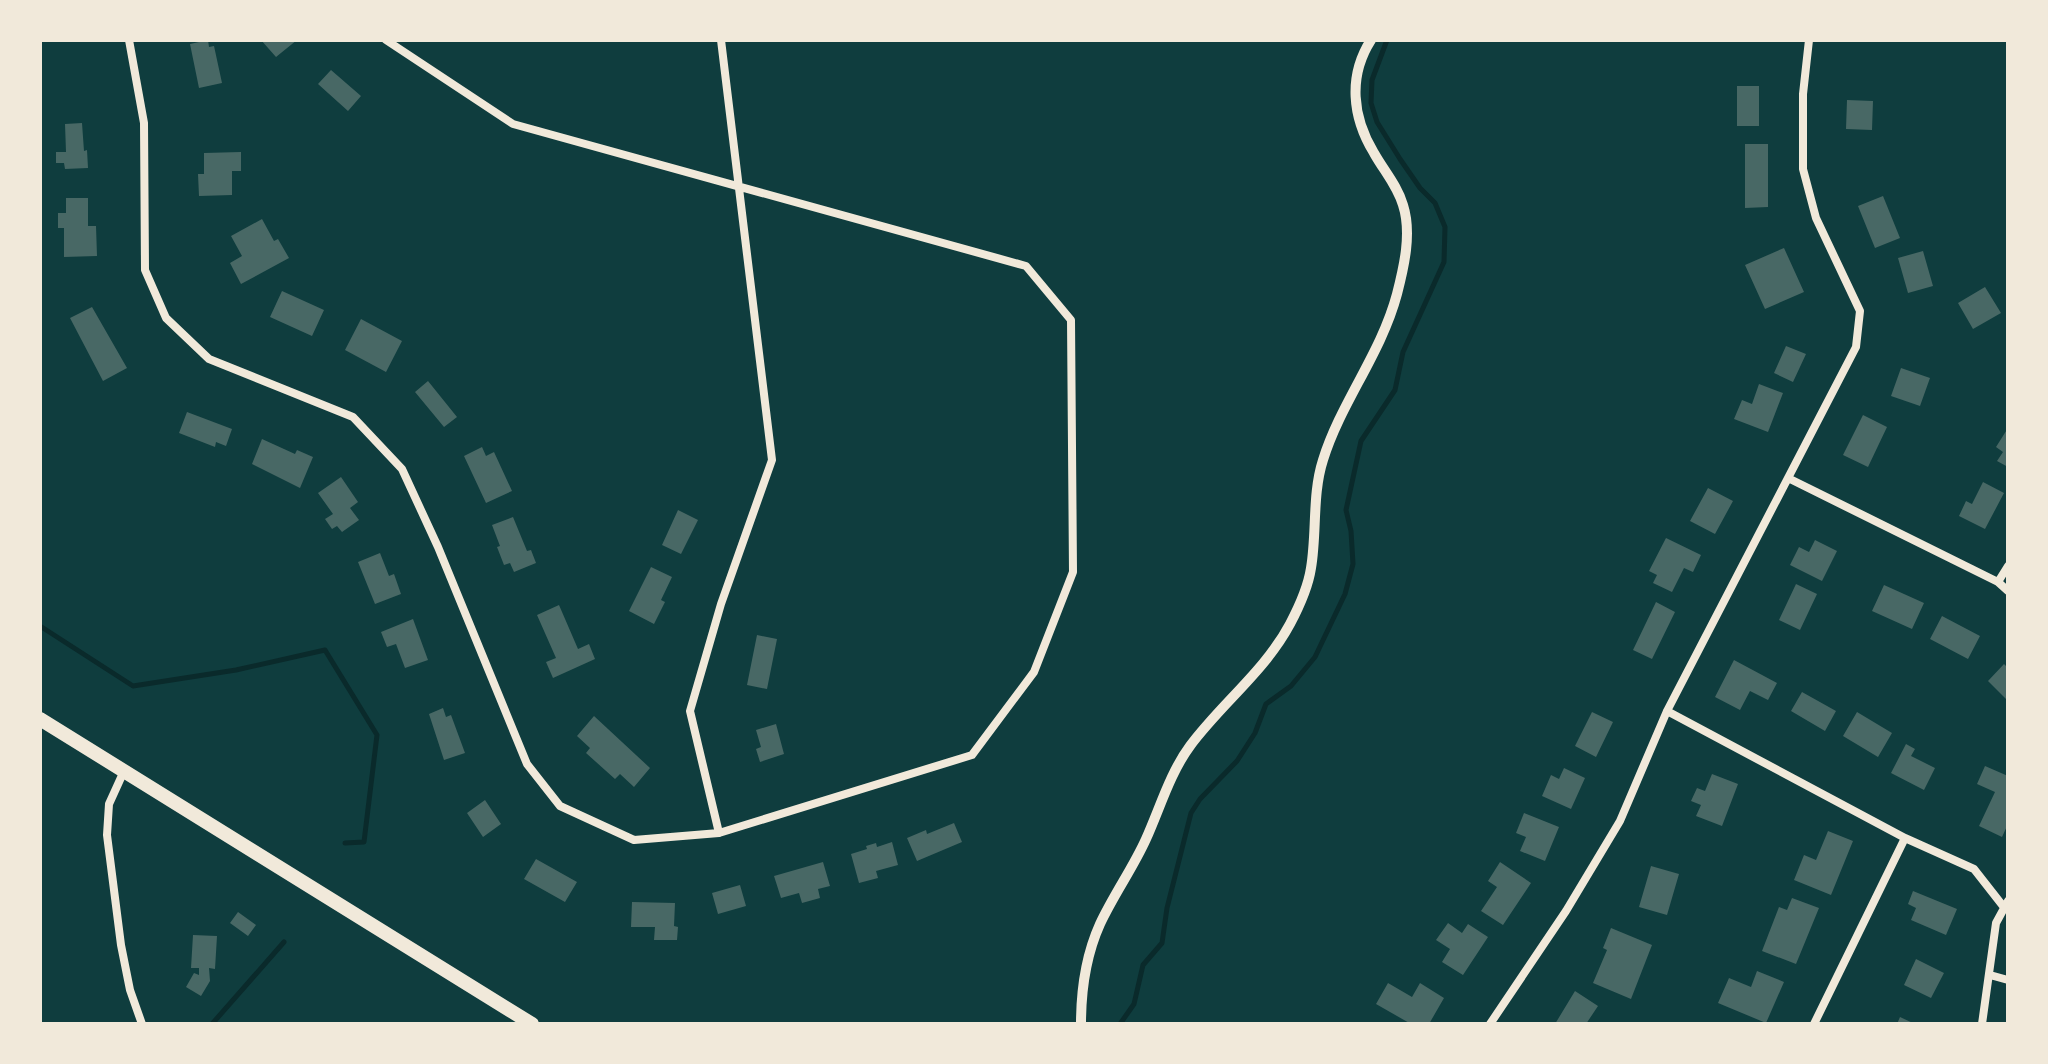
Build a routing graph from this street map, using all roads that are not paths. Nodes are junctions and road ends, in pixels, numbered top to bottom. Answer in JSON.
{"nodes":[{"id":1,"x":129,"y":40,"type":"edge"},
{"id":2,"x":386,"y":40,"type":"edge"},
{"id":3,"x":721,"y":40,"type":"edge"},
{"id":4,"x":1371,"y":40,"type":"edge"},
{"id":5,"x":1809,"y":40,"type":"edge"},
{"id":6,"x":739,"y":187,"type":"junction"},
{"id":7,"x":1788,"y":478,"type":"junction"},
{"id":8,"x":2008,"y":566,"type":"edge"},
{"id":9,"x":1998,"y":582,"type":"junction"},
{"id":10,"x":2008,"y":591,"type":"edge"},
{"id":11,"x":1667,"y":711,"type":"junction"},
{"id":12,"x":40,"y":719,"type":"edge"},
{"id":13,"x":124,"y":771,"type":"junction"},
{"id":14,"x":719,"y":833,"type":"junction"},
{"id":15,"x":1905,"y":838,"type":"junction"},
{"id":16,"x":2006,"y":904,"type":"edge"},
{"id":17,"x":1990,"y":975,"type":"junction"},
{"id":18,"x":2008,"y":980,"type":"edge"},
{"id":19,"x":142,"y":1024,"type":"edge"},
{"id":20,"x":532,"y":1024,"type":"edge"},
{"id":21,"x":1081,"y":1024,"type":"edge"},
{"id":22,"x":1490,"y":1024,"type":"edge"},
{"id":23,"x":1814,"y":1024,"type":"edge"},
{"id":24,"x":1982,"y":1024,"type":"edge"}],
"edges":[{"from":1,"to":14,"type":"street"},
{"from":2,"to":6,"type":"street"},
{"from":3,"to":6,"type":"street"},
{"from":4,"to":21,"type":"street"},
{"from":5,"to":7,"type":"street"},
{"from":6,"to":14,"type":"street"},
{"from":6,"to":14,"type":"street"},
{"from":7,"to":9,"type":"street"},
{"from":7,"to":11,"type":"street"},
{"from":8,"to":9,"type":"street"},
{"from":9,"to":10,"type":"street"},
{"from":11,"to":15,"type":"street"},
{"from":11,"to":22,"type":"street"},
{"from":12,"to":13,"type":"highway"},
{"from":13,"to":19,"type":"street"},
{"from":13,"to":20,"type":"highway"},
{"from":15,"to":16,"type":"street"},
{"from":15,"to":23,"type":"street"},
{"from":16,"to":17,"type":"street"},
{"from":17,"to":18,"type":"street"},
{"from":17,"to":24,"type":"street"}]}
